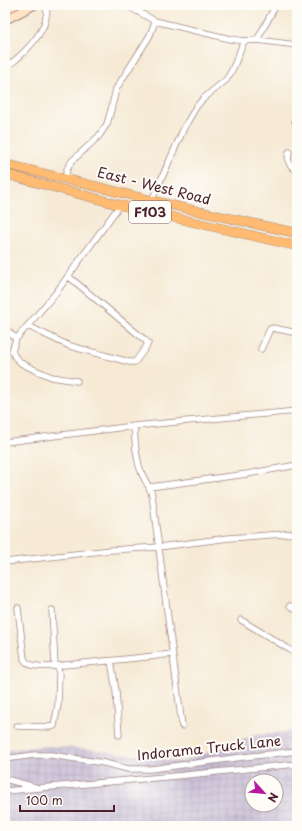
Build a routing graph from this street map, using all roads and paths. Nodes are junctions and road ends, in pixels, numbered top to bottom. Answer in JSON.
{"nodes":[{"id":1,"x":15,"y":5,"type":"edge"},
{"id":2,"x":34,"y":5,"type":"edge"},
{"id":3,"x":48,"y":5,"type":"edge"},
{"id":4,"x":126,"y":5,"type":"edge"},
{"id":5,"x":276,"y":5,"type":"edge"},
{"id":6,"x":5,"y":10,"type":"edge"},
{"id":7,"x":5,"y":20,"type":"edge"},
{"id":8,"x":155,"y":20,"type":"junction"},
{"id":9,"x":257,"y":40,"type":"junction"},
{"id":10,"x":244,"y":41,"type":"junction"},
{"id":11,"x":297,"y":45,"type":"edge"},
{"id":12,"x":5,"y":67,"type":"edge"},
{"id":13,"x":288,"y":152,"type":"dead end"},
{"id":14,"x":5,"y":164,"type":"edge"},
{"id":15,"x":297,"y":171,"type":"edge"},
{"id":16,"x":5,"y":174,"type":"edge"},
{"id":17,"x":65,"y":178,"type":"junction"},
{"id":18,"x":152,"y":200,"type":"junction"},
{"id":19,"x":120,"y":205,"type":"junction"},
{"id":20,"x":297,"y":234,"type":"edge"},
{"id":21,"x":297,"y":246,"type":"edge"},
{"id":22,"x":68,"y":276,"type":"junction"},
{"id":23,"x":28,"y":326,"type":"junction"},
{"id":24,"x":5,"y":328,"type":"edge"},
{"id":25,"x":297,"y":333,"type":"edge"},
{"id":26,"x":16,"y":339,"type":"junction"},
{"id":27,"x":261,"y":349,"type":"dead end"},
{"id":28,"x":77,"y":381,"type":"dead end"},
{"id":29,"x":297,"y":411,"type":"edge"},
{"id":30,"x":134,"y":426,"type":"junction"},
{"id":31,"x":5,"y":442,"type":"edge"},
{"id":32,"x":297,"y":465,"type":"edge"},
{"id":33,"x":150,"y":488,"type":"junction"},
{"id":34,"x":297,"y":533,"type":"edge"},
{"id":35,"x":160,"y":547,"type":"junction"},
{"id":36,"x":5,"y":562,"type":"edge"},
{"id":37,"x":290,"y":606,"type":"dead end"},
{"id":38,"x":18,"y":608,"type":"dead end"},
{"id":39,"x":52,"y":610,"type":"dead end"},
{"id":40,"x":297,"y":610,"type":"edge"},
{"id":41,"x":241,"y":620,"type":"dead end"},
{"id":42,"x":172,"y":654,"type":"junction"},
{"id":43,"x":297,"y":654,"type":"edge"},
{"id":44,"x":111,"y":661,"type":"junction"},
{"id":45,"x":55,"y":665,"type":"junction"},
{"id":46,"x":17,"y":726,"type":"dead end"},
{"id":47,"x":182,"y":726,"type":"dead end"},
{"id":48,"x":120,"y":735,"type":"dead end"},
{"id":49,"x":297,"y":751,"type":"edge"},
{"id":50,"x":5,"y":759,"type":"edge"},
{"id":51,"x":297,"y":764,"type":"edge"},
{"id":52,"x":179,"y":765,"type":"junction"},
{"id":53,"x":176,"y":776,"type":"junction"},
{"id":54,"x":5,"y":778,"type":"edge"},
{"id":55,"x":39,"y":788,"type":"junction"},
{"id":56,"x":5,"y":792,"type":"edge"}],
"edges":[{"from":1,"to":6,"type":"main road"},
{"from":2,"to":7,"type":"main road"},
{"from":3,"to":12,"type":"street"},
{"from":4,"to":8,"type":"street"},
{"from":5,"to":9,"type":"street"},
{"from":8,"to":10,"type":"street"},
{"from":8,"to":17,"type":"street"},
{"from":9,"to":10,"type":"street"},
{"from":9,"to":11,"type":"street"},
{"from":10,"to":18,"type":"street"},
{"from":13,"to":15,"type":"street"},
{"from":14,"to":17,"type":"main road","name":"East - West Road","number":"F103"},
{"from":16,"to":19,"type":"main road","name":"East - West Road","number":"F103"},
{"from":17,"to":18,"type":"main road","name":"East - West Road","number":"F103"},
{"from":18,"to":20,"type":"main road","name":"East - West Road","number":"F103"},
{"from":19,"to":21,"type":"main road","name":"East - West Road","number":"F103"},
{"from":19,"to":22,"type":"street"},
{"from":22,"to":23,"type":"street"},
{"from":22,"to":23,"type":"street"},
{"from":23,"to":26,"type":"street"},
{"from":24,"to":26,"type":"street"},
{"from":25,"to":27,"type":"street"},
{"from":26,"to":28,"type":"street"},
{"from":29,"to":30,"type":"street"},
{"from":30,"to":31,"type":"street"},
{"from":30,"to":33,"type":"street"},
{"from":32,"to":33,"type":"street"},
{"from":33,"to":35,"type":"street"},
{"from":34,"to":35,"type":"street"},
{"from":35,"to":36,"type":"street"},
{"from":35,"to":42,"type":"street"},
{"from":37,"to":40,"type":"street"},
{"from":38,"to":45,"type":"street"},
{"from":39,"to":45,"type":"street"},
{"from":41,"to":43,"type":"street"},
{"from":42,"to":44,"type":"street"},
{"from":42,"to":47,"type":"street"},
{"from":44,"to":45,"type":"street"},
{"from":44,"to":48,"type":"street"},
{"from":45,"to":46,"type":"street"},
{"from":49,"to":52,"type":"street","name":"Indorama Truck Lane"},
{"from":50,"to":52,"type":"street","name":"Indorama Truck Lane"},
{"from":51,"to":53,"type":"street"},
{"from":52,"to":53,"type":"street"},
{"from":53,"to":55,"type":"street"},
{"from":54,"to":55,"type":"street"},
{"from":55,"to":56,"type":"street"}]}
